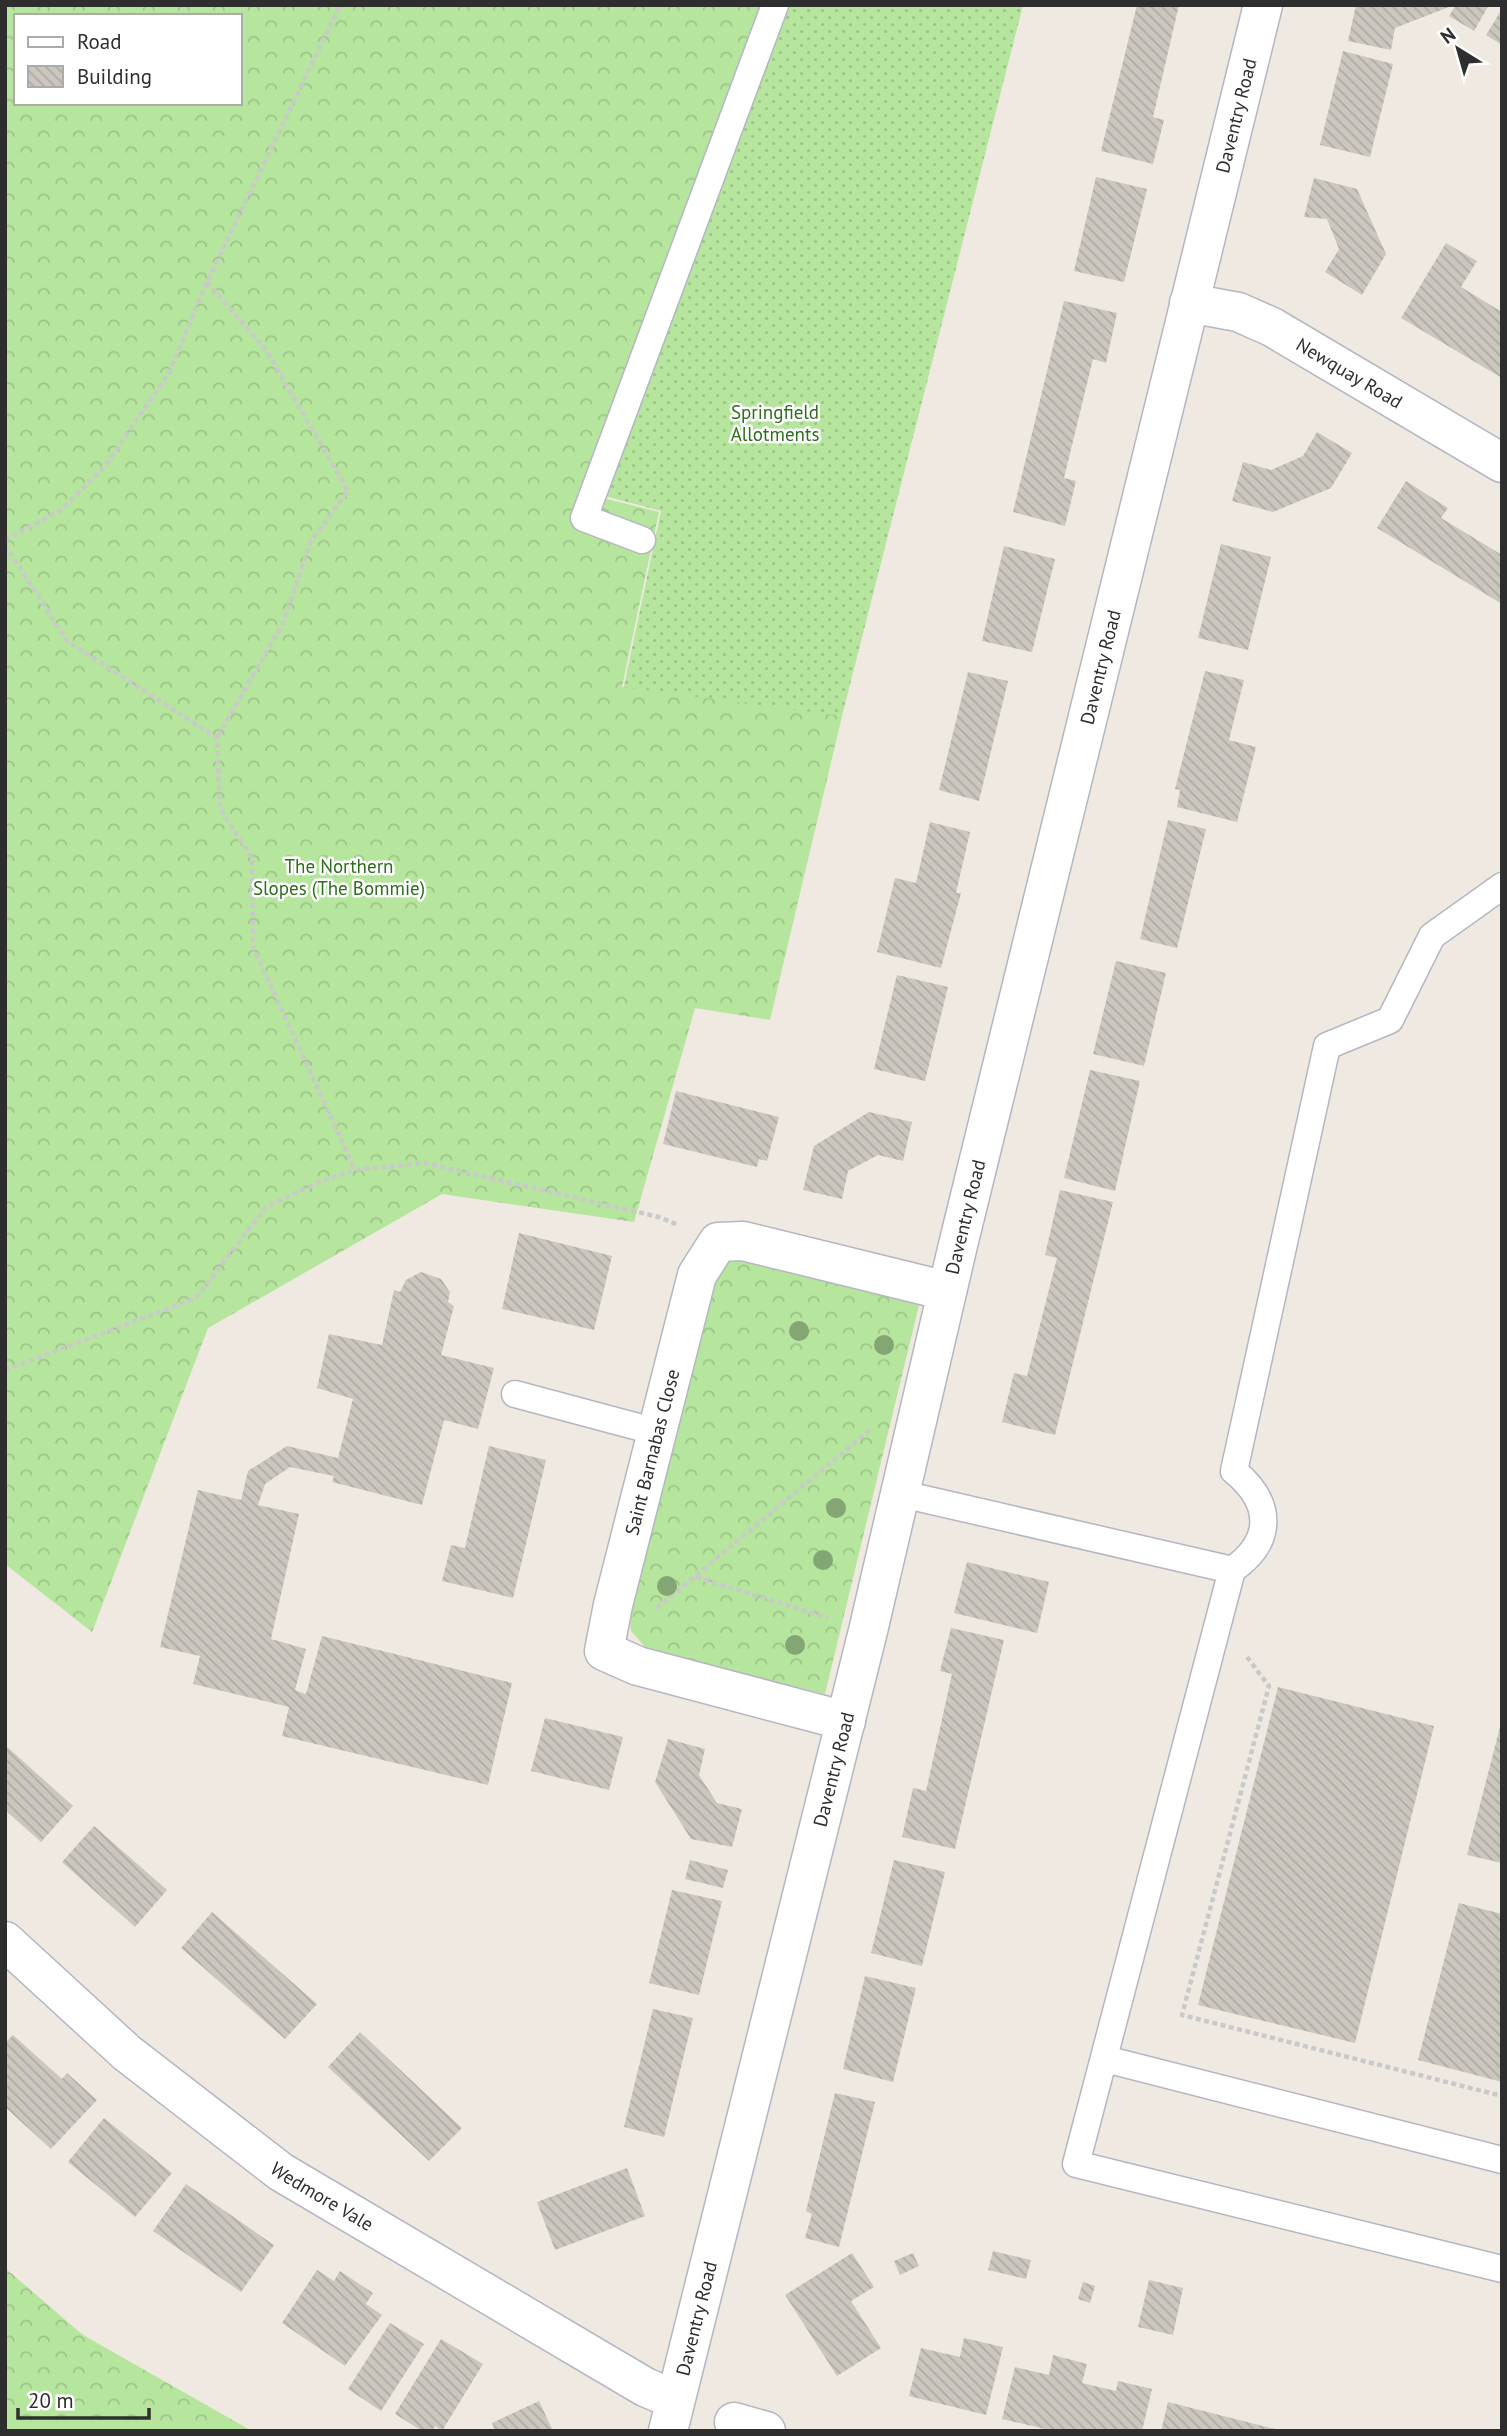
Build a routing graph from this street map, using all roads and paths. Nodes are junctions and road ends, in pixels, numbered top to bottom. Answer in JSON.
{"nodes":[{"id":1,"x":340,"y":5,"type":"edge"},
{"id":2,"x":775,"y":5,"type":"edge"},
{"id":3,"x":1264,"y":5,"type":"edge"},
{"id":4,"x":207,"y":282,"type":"junction"},
{"id":5,"x":1189,"y":303,"type":"junction"},
{"id":6,"x":1502,"y":463,"type":"edge"},
{"id":7,"x":642,"y":540,"type":"dead end"},
{"id":8,"x":5,"y":542,"type":"edge"},
{"id":9,"x":216,"y":738,"type":"junction"},
{"id":10,"x":1502,"y":886,"type":"edge"},
{"id":11,"x":355,"y":1170,"type":"junction"},
{"id":12,"x":718,"y":1242,"type":"junction"},
{"id":13,"x":947,"y":1291,"type":"junction"},
{"id":14,"x":5,"y":1370,"type":"edge"},
{"id":15,"x":515,"y":1394,"type":"dead end"},
{"id":16,"x":918,"y":1422,"type":"junction"},
{"id":17,"x":657,"y":1432,"type":"junction"},
{"id":18,"x":902,"y":1493,"type":"junction"},
{"id":19,"x":1232,"y":1570,"type":"junction"},
{"id":20,"x":695,"y":1577,"type":"junction"},
{"id":21,"x":1224,"y":1602,"type":"junction"},
{"id":22,"x":654,"y":1610,"type":"dead end"},
{"id":23,"x":869,"y":1631,"type":"junction"},
{"id":24,"x":846,"y":1721,"type":"junction"},
{"id":25,"x":5,"y":1941,"type":"edge"},
{"id":26,"x":1105,"y":2059,"type":"junction"},
{"id":27,"x":1502,"y":2096,"type":"edge"},
{"id":28,"x":1502,"y":2160,"type":"edge"},
{"id":29,"x":1502,"y":2269,"type":"edge"},
{"id":30,"x":672,"y":2416,"type":"edge"}],
"edges":[{"from":1,"to":4,"type":"path"},
{"from":2,"to":7,"type":"lane"},
{"from":3,"to":5,"type":"street","name":"Daventry Road"},
{"from":4,"to":8,"type":"path"},
{"from":4,"to":9,"type":"path"},
{"from":5,"to":6,"type":"street","name":"Newquay Road"},
{"from":5,"to":13,"type":"street","name":"Daventry Road"},
{"from":8,"to":9,"type":"path"},
{"from":9,"to":11,"type":"path"},
{"from":10,"to":19,"type":"lane"},
{"from":11,"to":12,"type":"path"},
{"from":11,"to":14,"type":"path"},
{"from":12,"to":13,"type":"street"},
{"from":12,"to":17,"type":"street","name":"Saint Barnabas Close"},
{"from":13,"to":16,"type":"street","name":"Daventry Road"},
{"from":15,"to":17,"type":"lane"},
{"from":16,"to":18,"type":"street","name":"Daventry Road"},
{"from":16,"to":20,"type":"path"},
{"from":17,"to":24,"type":"street","name":"Saint Barnabas Close"},
{"from":18,"to":19,"type":"lane"},
{"from":18,"to":23,"type":"street","name":"Daventry Road"},
{"from":19,"to":21,"type":"lane"},
{"from":20,"to":22,"type":"path"},
{"from":20,"to":23,"type":"path"},
{"from":21,"to":26,"type":"lane"},
{"from":21,"to":27,"type":"path"},
{"from":23,"to":24,"type":"street","name":"Daventry Road"},
{"from":24,"to":30,"type":"street","name":"Daventry Road"},
{"from":25,"to":30,"type":"street","name":"Wedmore Vale"},
{"from":26,"to":28,"type":"lane"},
{"from":26,"to":29,"type":"lane"}]}
